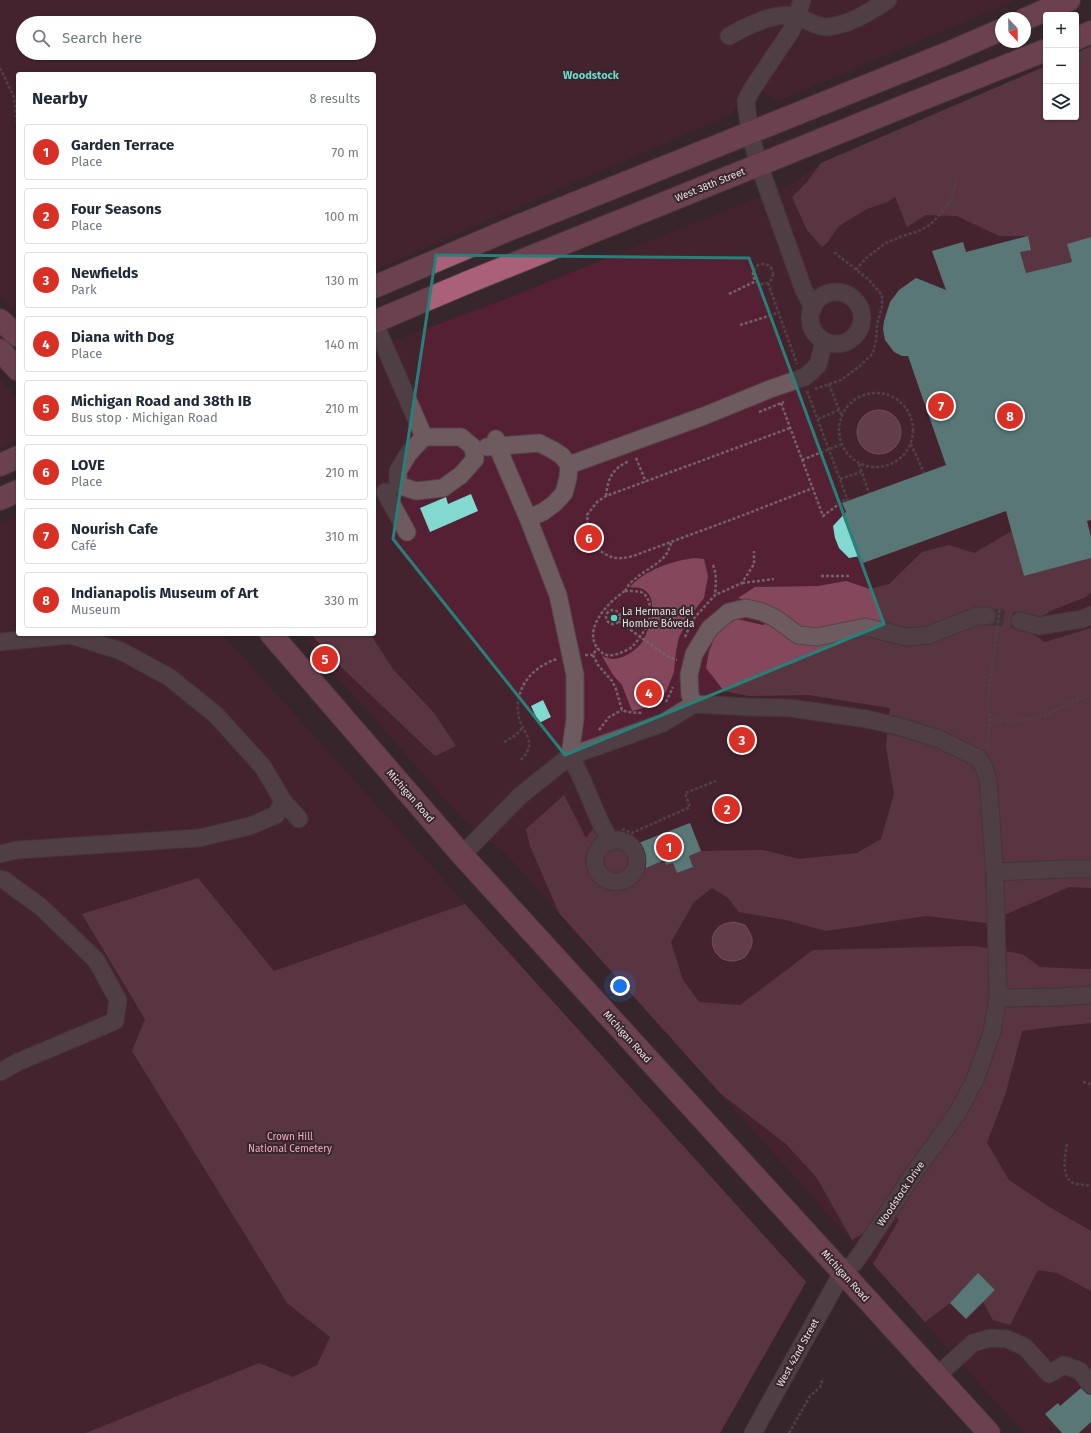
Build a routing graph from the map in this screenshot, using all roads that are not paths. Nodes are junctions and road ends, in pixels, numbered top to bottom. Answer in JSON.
{"nodes":[{"id":1,"x":888,"y":0,"type":"edge"},
{"id":2,"x":1069,"y":0,"type":"edge"},
{"id":3,"x":799,"y":8,"type":"edge"},
{"id":4,"x":1031,"y":16,"type":"edge"},
{"id":5,"x":995,"y":33,"type":"edge"},
{"id":6,"x":729,"y":36,"type":"dead end"},
{"id":7,"x":1043,"y":51,"type":"edge"},
{"id":8,"x":750,"y":133,"type":"junction"},
{"id":9,"x":759,"y":165,"type":"junction"},
{"id":10,"x":376,"y":286,"type":"edge"},
{"id":11,"x":812,"y":308,"type":"junction"},
{"id":12,"x":0,"y":320,"type":"edge"},
{"id":13,"x":376,"y":321,"type":"edge"},
{"id":14,"x":376,"y":327,"type":"edge"},
{"id":15,"x":16,"y":334,"type":"edge"},
{"id":16,"x":824,"y":341,"type":"junction"},
{"id":17,"x":0,"y":350,"type":"edge"},
{"id":18,"x":16,"y":368,"type":"edge"},
{"id":19,"x":424,"y":437,"type":"junction"},
{"id":20,"x":496,"y":443,"type":"junction"},
{"id":21,"x":473,"y":448,"type":"junction"},
{"id":22,"x":16,"y":459,"type":"edge"},
{"id":23,"x":0,"y":465,"type":"edge"},
{"id":24,"x":569,"y":465,"type":"junction"},
{"id":25,"x":16,"y":492,"type":"edge"},
{"id":26,"x":386,"y":492,"type":"dead end"},
{"id":27,"x":0,"y":499,"type":"edge"},
{"id":28,"x":528,"y":518,"type":"junction"},
{"id":29,"x":407,"y":532,"type":"dead end"},
{"id":30,"x":993,"y":611,"type":"tunnel mouth"},
{"id":31,"x":1091,"y":615,"type":"edge"},
{"id":32,"x":1020,"y":621,"type":"tunnel mouth"},
{"id":33,"x":273,"y":636,"type":"edge"},
{"id":34,"x":0,"y":642,"type":"edge"},
{"id":35,"x":694,"y":704,"type":"junction"},
{"id":36,"x":570,"y":756,"type":"junction"},
{"id":37,"x":283,"y":801,"type":"junction"},
{"id":38,"x":299,"y":819,"type":"dead end"},
{"id":39,"x":614,"y":834,"type":"road end"},
{"id":40,"x":462,"y":855,"type":"junction"},
{"id":41,"x":2,"y":867,"type":"edge"},
{"id":42,"x":1091,"y":869,"type":"edge"},
{"id":43,"x":995,"y":872,"type":"junction"},
{"id":44,"x":1091,"y":995,"type":"edge"},
{"id":45,"x":998,"y":998,"type":"junction"},
{"id":46,"x":0,"y":1072,"type":"edge"},
{"id":47,"x":842,"y":1273,"type":"junction"},
{"id":48,"x":937,"y":1376,"type":"junction"},
{"id":49,"x":1091,"y":1385,"type":"edge"},
{"id":50,"x":753,"y":1433,"type":"edge"},
{"id":51,"x":990,"y":1433,"type":"edge"}],
"edges":[{"from":1,"to":3,"type":"street"},
{"from":2,"to":4,"type":"main road"},
{"from":3,"to":6,"type":"street"},
{"from":3,"to":8,"type":"street"},
{"from":5,"to":8,"type":"main road"},
{"from":7,"to":9,"type":"main road","name":"West 38th Street"},
{"from":8,"to":9,"type":"street"},
{"from":8,"to":10,"type":"main road"},
{"from":9,"to":11,"type":"street"},
{"from":9,"to":13,"type":"main road","name":"West 38th Street"},
{"from":11,"to":16,"type":"street"},
{"from":11,"to":16,"type":"street"},
{"from":12,"to":15,"type":"main road"},
{"from":14,"to":19,"type":"street"},
{"from":16,"to":24,"type":"street"},
{"from":17,"to":18,"type":"main road"},
{"from":19,"to":21,"type":"street"},
{"from":19,"to":21,"type":"street"},
{"from":20,"to":21,"type":"street"},
{"from":20,"to":24,"type":"street"},
{"from":20,"to":28,"type":"street"},
{"from":22,"to":23,"type":"main road"},
{"from":24,"to":28,"type":"street"},
{"from":25,"to":27,"type":"main road"},
{"from":26,"to":29,"type":"street"},
{"from":28,"to":36,"type":"street"},
{"from":30,"to":35,"type":"street"},
{"from":31,"to":32,"type":"street"},
{"from":33,"to":40,"type":"main road","name":"Michigan Road"},
{"from":34,"to":37,"type":"street"},
{"from":35,"to":36,"type":"street"},
{"from":35,"to":43,"type":"street","name":"Woodstock Drive"},
{"from":36,"to":39,"type":"street"},
{"from":36,"to":40,"type":"street"},
{"from":37,"to":38,"type":"street"},
{"from":37,"to":41,"type":"street"},
{"from":40,"to":47,"type":"main road","name":"Michigan Road"},
{"from":41,"to":46,"type":"street"},
{"from":42,"to":43,"type":"street"},
{"from":43,"to":45,"type":"street","name":"Woodstock Drive"},
{"from":44,"to":45,"type":"street"},
{"from":45,"to":47,"type":"street","name":"Woodstock Drive"},
{"from":47,"to":48,"type":"main road","name":"Michigan Road"},
{"from":47,"to":50,"type":"street","name":"West 42nd Street"},
{"from":48,"to":49,"type":"street"},
{"from":48,"to":51,"type":"main road","name":"Michigan Road"}]}
